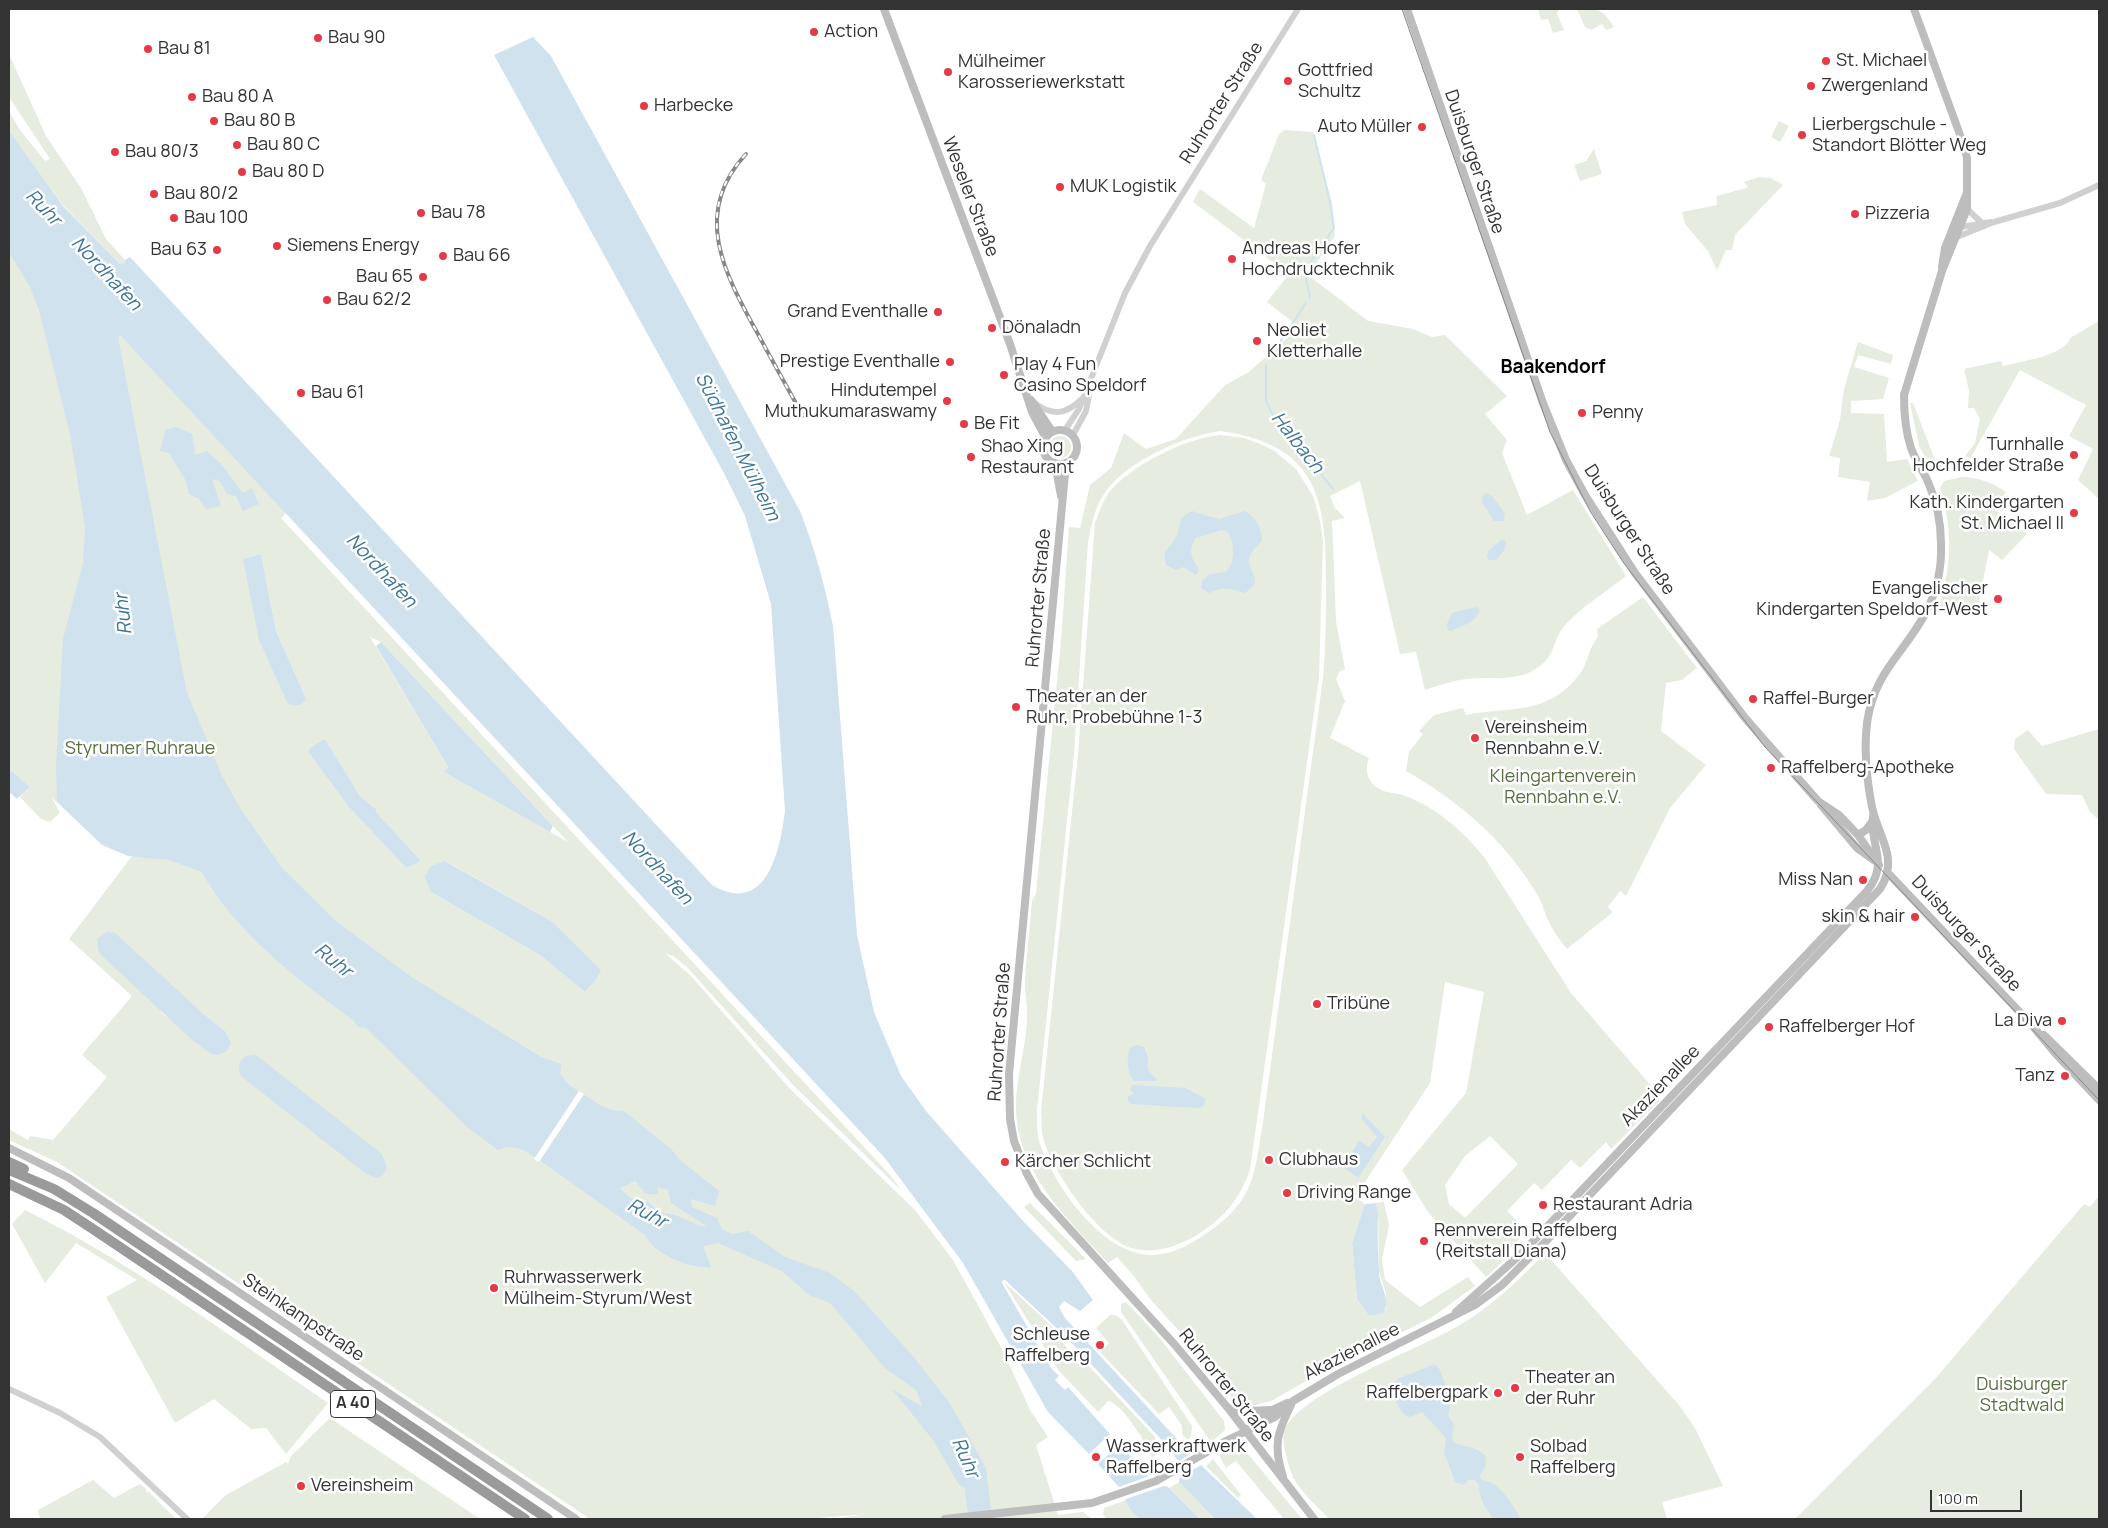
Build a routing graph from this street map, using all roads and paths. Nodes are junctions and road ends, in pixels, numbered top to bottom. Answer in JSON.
{"nodes":[{"id":1,"x":884,"y":9,"type":"edge"},
{"id":2,"x":1298,"y":9,"type":"edge"},
{"id":3,"x":1407,"y":9,"type":"edge"},
{"id":4,"x":1914,"y":9,"type":"edge"},
{"id":5,"x":2099,"y":185,"type":"edge"},
{"id":6,"x":1967,"y":192,"type":"junction"},
{"id":7,"x":1967,"y":209,"type":"junction"},
{"id":8,"x":1981,"y":222,"type":"junction"},
{"id":9,"x":1994,"y":222,"type":"junction"},
{"id":10,"x":1961,"y":227,"type":"junction"},
{"id":11,"x":1957,"y":237,"type":"junction"},
{"id":12,"x":1942,"y":271,"type":"junction"},
{"id":13,"x":1094,"y":376,"type":"junction"},
{"id":14,"x":1084,"y":396,"type":"junction"},
{"id":15,"x":1031,"y":399,"type":"junction"},
{"id":16,"x":1066,"y":430,"type":"junction"},
{"id":17,"x":1052,"y":431,"type":"junction"},
{"id":18,"x":1073,"y":435,"type":"junction"},
{"id":19,"x":1046,"y":438,"type":"junction"},
{"id":20,"x":1055,"y":463,"type":"junction"},
{"id":21,"x":1066,"y":463,"type":"junction"},
{"id":22,"x":1062,"y":501,"type":"junction"},
{"id":23,"x":1818,"y":801,"type":"junction"},
{"id":24,"x":1873,"y":812,"type":"junction"},
{"id":25,"x":1872,"y":822,"type":"junction"},
{"id":26,"x":1858,"y":835,"type":"junction"},
{"id":27,"x":1880,"y":865,"type":"junction"},
{"id":28,"x":1888,"y":874,"type":"junction"},
{"id":29,"x":2031,"y":1024,"type":"junction"},
{"id":30,"x":2099,"y":1089,"type":"edge"},
{"id":31,"x":2099,"y":1100,"type":"edge"},
{"id":32,"x":9,"y":1148,"type":"edge"},
{"id":33,"x":9,"y":1162,"type":"edge"},
{"id":34,"x":9,"y":1170,"type":"edge"},
{"id":35,"x":9,"y":1184,"type":"edge"},
{"id":36,"x":54,"y":1189,"type":"junction"},
{"id":37,"x":9,"y":1191,"type":"edge"},
{"id":38,"x":64,"y":1210,"type":"junction"},
{"id":39,"x":1450,"y":1318,"type":"junction"},
{"id":40,"x":9,"y":1389,"type":"edge"},
{"id":41,"x":1293,"y":1401,"type":"junction"},
{"id":42,"x":1228,"y":1408,"type":"junction"},
{"id":43,"x":1272,"y":1410,"type":"junction"},
{"id":44,"x":1245,"y":1431,"type":"junction"},
{"id":45,"x":1284,"y":1481,"type":"junction"},
{"id":46,"x":187,"y":1519,"type":"edge"},
{"id":47,"x":525,"y":1519,"type":"edge"},
{"id":48,"x":548,"y":1519,"type":"edge"},
{"id":49,"x":576,"y":1519,"type":"edge"},
{"id":50,"x":945,"y":1519,"type":"edge"},
{"id":51,"x":1314,"y":1519,"type":"edge"}],
"edges":[{"from":1,"to":15,"type":"main road","name":"Weseler Straße"},
{"from":2,"to":13,"type":"street","name":"Ruhrorter Straße"},
{"from":3,"to":23,"type":"main road","name":"Duisburger Straße"},
{"from":4,"to":6,"type":"main road"},
{"from":5,"to":9,"type":"street"},
{"from":6,"to":7,"type":"main road"},
{"from":6,"to":12,"type":"main road"},
{"from":7,"to":8,"type":"street"},
{"from":7,"to":10,"type":"main road"},
{"from":8,"to":9,"type":"street"},
{"from":8,"to":10,"type":"street"},
{"from":9,"to":11,"type":"street"},
{"from":10,"to":11,"type":"main road"},
{"from":11,"to":12,"type":"main road"},
{"from":12,"to":24,"type":"main road"},
{"from":13,"to":14,"type":"street","name":"Ruhrorter Straße"},
{"from":13,"to":18,"type":"street","name":"Ruhrorter Straße"},
{"from":14,"to":15,"type":"street","name":"Ruhrorter Straße"},
{"from":14,"to":16,"type":"street","name":"Ruhrorter Straße"},
{"from":15,"to":17,"type":"main road","name":"Weseler Straße"},
{"from":15,"to":19,"type":"main road","name":"Weseler Straße"},
{"from":16,"to":17,"type":"main road"},
{"from":16,"to":18,"type":"main road"},
{"from":17,"to":19,"type":"main road"},
{"from":18,"to":21,"type":"main road","name":"Ruhrorter Straße"},
{"from":19,"to":20,"type":"main road","name":"Ruhrorter Straße"},
{"from":20,"to":21,"type":"main road"},
{"from":20,"to":22,"type":"main road","name":"Ruhrorter Straße"},
{"from":21,"to":22,"type":"main road","name":"Ruhrorter Straße"},
{"from":22,"to":42,"type":"main road","name":"Ruhrorter Straße"},
{"from":23,"to":26,"type":"main road","name":"Duisburger Straße"},
{"from":23,"to":27,"type":"main road","name":"Duisburger Straße"},
{"from":24,"to":25,"type":"main road"},
{"from":24,"to":28,"type":"main road"},
{"from":25,"to":26,"type":"main road"},
{"from":25,"to":27,"type":"main road"},
{"from":26,"to":27,"type":"main road","name":"Duisburger Straße"},
{"from":27,"to":28,"type":"main road","name":"Duisburger Straße"},
{"from":27,"to":39,"type":"main road","name":"Akazienallee"},
{"from":28,"to":29,"type":"main road","name":"Duisburger Straße"},
{"from":28,"to":39,"type":"main road","name":"Akazienallee"},
{"from":29,"to":30,"type":"main road","name":"Duisburger Straße"},
{"from":29,"to":31,"type":"main road","name":"Duisburger Straße"},
{"from":32,"to":49,"type":"main road","name":"Steinkampstraße"},
{"from":33,"to":36,"type":"highway"},
{"from":34,"to":36,"type":"highway","number":"A 40"},
{"from":35,"to":38,"type":"highway","number":"A 40"},
{"from":36,"to":48,"type":"highway","number":"A 40"},
{"from":37,"to":38,"type":"highway"},
{"from":38,"to":47,"type":"highway","number":"A 40"},
{"from":39,"to":41,"type":"main road","name":"Akazienallee"},
{"from":40,"to":46,"type":"street"},
{"from":41,"to":43,"type":"main road","name":"Akazienallee"},
{"from":41,"to":44,"type":"main road","name":"Akazienallee"},
{"from":41,"to":45,"type":"main road"},
{"from":42,"to":43,"type":"main road"},
{"from":42,"to":44,"type":"main road","name":"Ruhrorter Straße"},
{"from":43,"to":44,"type":"main road","name":"Akazienallee"},
{"from":44,"to":45,"type":"main road","name":"Ruhrorter Straße"},
{"from":44,"to":50,"type":"main road"},
{"from":45,"to":51,"type":"main road","name":"Ruhrorter Straße"}]}
